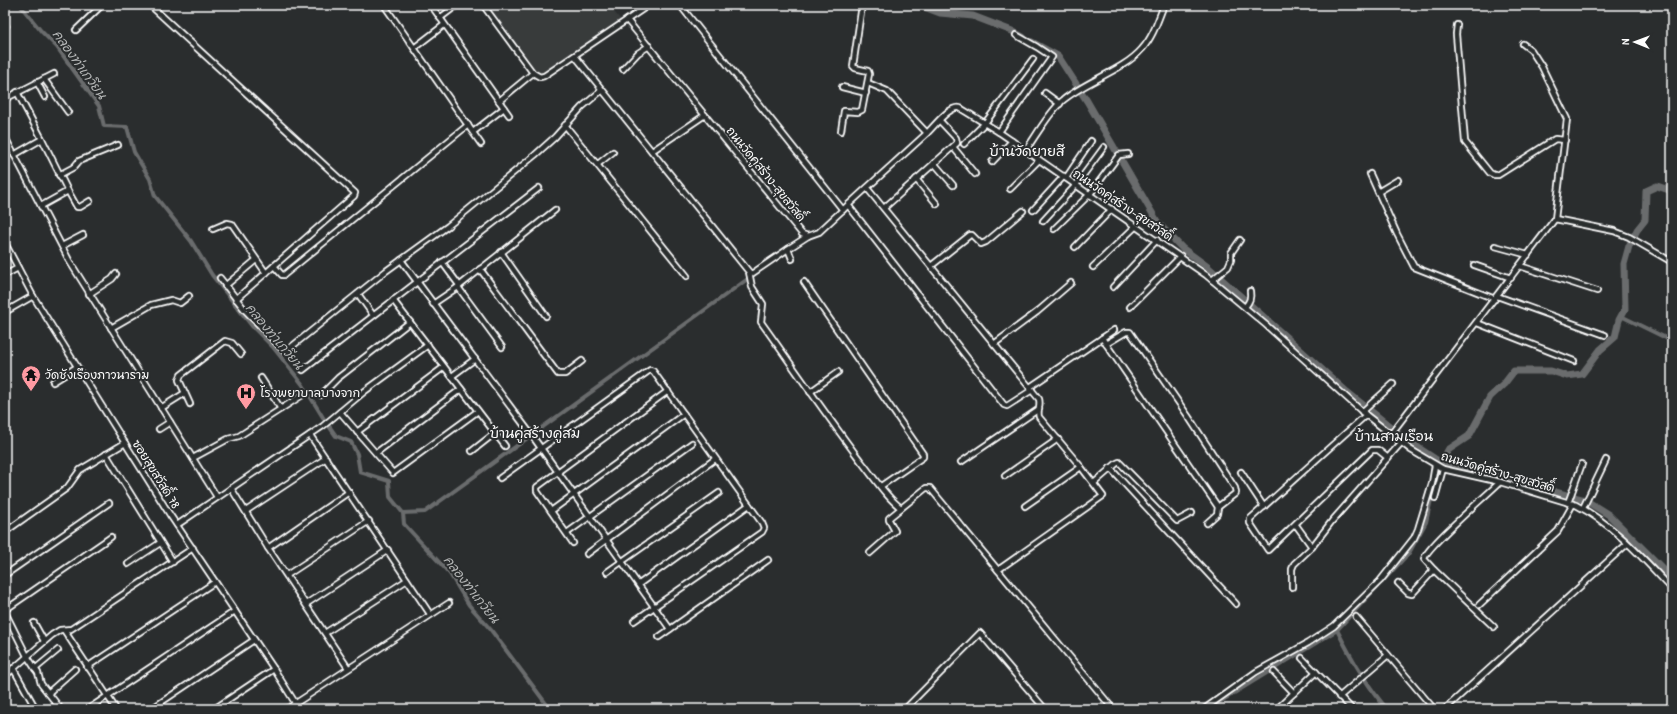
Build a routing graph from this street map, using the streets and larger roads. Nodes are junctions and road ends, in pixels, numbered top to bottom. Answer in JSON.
{"nodes":[{"id":1,"x":102,"y":5,"type":"edge"},
{"id":2,"x":150,"y":5,"type":"edge"},
{"id":3,"x":384,"y":5,"type":"edge"},
{"id":4,"x":431,"y":5,"type":"edge"},
{"id":5,"x":457,"y":5,"type":"edge"},
{"id":6,"x":483,"y":5,"type":"edge"},
{"id":7,"x":649,"y":5,"type":"edge"},
{"id":8,"x":680,"y":5,"type":"edge"},
{"id":9,"x":862,"y":5,"type":"edge"},
{"id":10,"x":1164,"y":5,"type":"edge"},
{"id":11,"x":440,"y":18,"type":"junction"},
{"id":12,"x":627,"y":20,"type":"junction"},
{"id":13,"x":444,"y":25,"type":"junction"},
{"id":14,"x":1457,"y":25,"type":"dead end"},
{"id":15,"x":76,"y":30,"type":"dead end"},
{"id":16,"x":1016,"y":35,"type":"dead end"},
{"id":17,"x":1525,"y":45,"type":"dead end"},
{"id":18,"x":649,"y":46,"type":"junction"},
{"id":19,"x":414,"y":48,"type":"junction"},
{"id":20,"x":575,"y":56,"type":"junction"},
{"id":21,"x":1033,"y":59,"type":"dead end"},
{"id":22,"x":623,"y":69,"type":"dead end"},
{"id":23,"x":533,"y":73,"type":"junction"},
{"id":24,"x":54,"y":74,"type":"dead end"},
{"id":25,"x":44,"y":78,"type":"junction"},
{"id":26,"x":37,"y":82,"type":"junction"},
{"id":27,"x":868,"y":84,"type":"junction"},
{"id":28,"x":842,"y":87,"type":"dead end"},
{"id":29,"x":602,"y":90,"type":"junction"},
{"id":30,"x":17,"y":92,"type":"junction"},
{"id":31,"x":866,"y":92,"type":"junction"},
{"id":32,"x":1045,"y":93,"type":"dead end"},
{"id":33,"x":44,"y":97,"type":"dead end"},
{"id":34,"x":5,"y":99,"type":"edge"},
{"id":35,"x":499,"y":101,"type":"junction"},
{"id":36,"x":1060,"y":104,"type":"junction"},
{"id":37,"x":504,"y":108,"type":"junction"},
{"id":38,"x":68,"y":112,"type":"dead end"},
{"id":39,"x":509,"y":115,"type":"dead end"},
{"id":40,"x":705,"y":115,"type":"junction"},
{"id":41,"x":940,"y":120,"type":"junction"},
{"id":42,"x":985,"y":123,"type":"junction"},
{"id":43,"x":468,"y":125,"type":"junction"},
{"id":44,"x":565,"y":125,"type":"junction"},
{"id":45,"x":840,"y":130,"type":"dead end"},
{"id":46,"x":473,"y":132,"type":"junction"},
{"id":47,"x":999,"y":132,"type":"junction"},
{"id":48,"x":927,"y":133,"type":"junction"},
{"id":49,"x":5,"y":137,"type":"edge"},
{"id":50,"x":42,"y":139,"type":"junction"},
{"id":51,"x":1565,"y":140,"type":"junction"},
{"id":52,"x":1012,"y":141,"type":"junction"},
{"id":53,"x":1091,"y":141,"type":"dead end"},
{"id":54,"x":481,"y":144,"type":"dead end"},
{"id":55,"x":964,"y":144,"type":"dead end"},
{"id":56,"x":118,"y":145,"type":"dead end"},
{"id":57,"x":953,"y":147,"type":"junction"},
{"id":58,"x":1104,"y":147,"type":"dead end"},
{"id":59,"x":1026,"y":150,"type":"junction"},
{"id":60,"x":613,"y":152,"type":"dead end"},
{"id":61,"x":652,"y":152,"type":"junction"},
{"id":62,"x":1128,"y":154,"type":"dead end"},
{"id":63,"x":14,"y":155,"type":"junction"},
{"id":64,"x":1039,"y":160,"type":"junction"},
{"id":65,"x":992,"y":162,"type":"dead end"},
{"id":66,"x":934,"y":163,"type":"junction"},
{"id":67,"x":598,"y":164,"type":"junction"},
{"id":68,"x":60,"y":174,"type":"junction"},
{"id":69,"x":975,"y":174,"type":"dead end"},
{"id":70,"x":1370,"y":174,"type":"dead end"},
{"id":71,"x":1065,"y":177,"type":"junction"},
{"id":72,"x":916,"y":179,"type":"junction"},
{"id":73,"x":1398,"y":180,"type":"dead end"},
{"id":74,"x":953,"y":185,"type":"dead end"},
{"id":75,"x":1076,"y":185,"type":"junction"},
{"id":76,"x":539,"y":188,"type":"dead end"},
{"id":77,"x":867,"y":188,"type":"junction"},
{"id":78,"x":1010,"y":189,"type":"dead end"},
{"id":79,"x":68,"y":191,"type":"junction"},
{"id":80,"x":1378,"y":192,"type":"junction"},
{"id":81,"x":1090,"y":194,"type":"junction"},
{"id":82,"x":90,"y":201,"type":"dead end"},
{"id":83,"x":937,"y":204,"type":"dead end"},
{"id":84,"x":41,"y":206,"type":"junction"},
{"id":85,"x":848,"y":206,"type":"junction"},
{"id":86,"x":884,"y":208,"type":"junction"},
{"id":87,"x":1112,"y":209,"type":"junction"},
{"id":88,"x":556,"y":210,"type":"dead end"},
{"id":89,"x":843,"y":210,"type":"junction"},
{"id":90,"x":1033,"y":210,"type":"dead end"},
{"id":91,"x":1023,"y":211,"type":"dead end"},
{"id":92,"x":1555,"y":219,"type":"junction"},
{"id":93,"x":1043,"y":221,"type":"dead end"},
{"id":94,"x":1136,"y":226,"type":"junction"},
{"id":95,"x":213,"y":229,"type":"dead end"},
{"id":96,"x":1054,"y":229,"type":"dead end"},
{"id":97,"x":83,"y":235,"type":"dead end"},
{"id":98,"x":808,"y":236,"type":"junction"},
{"id":99,"x":1157,"y":240,"type":"junction"},
{"id":100,"x":1240,"y":240,"type":"dead end"},
{"id":101,"x":5,"y":243,"type":"edge"},
{"id":102,"x":62,"y":246,"type":"junction"},
{"id":103,"x":1495,"y":246,"type":"dead end"},
{"id":104,"x":1075,"y":247,"type":"dead end"},
{"id":105,"x":788,"y":249,"type":"junction"},
{"id":106,"x":501,"y":252,"type":"junction"},
{"id":107,"x":1528,"y":255,"type":"junction"},
{"id":108,"x":1181,"y":256,"type":"junction"},
{"id":109,"x":792,"y":259,"type":"dead end"},
{"id":110,"x":256,"y":260,"type":"junction"},
{"id":111,"x":401,"y":260,"type":"junction"},
{"id":112,"x":442,"y":262,"type":"junction"},
{"id":113,"x":1672,"y":262,"type":"edge"},
{"id":114,"x":1474,"y":265,"type":"dead end"},
{"id":115,"x":274,"y":266,"type":"junction"},
{"id":116,"x":931,"y":266,"type":"junction"},
{"id":117,"x":1520,"y":266,"type":"junction"},
{"id":118,"x":18,"y":268,"type":"junction"},
{"id":119,"x":1093,"y":268,"type":"dead end"},
{"id":120,"x":480,"y":269,"type":"junction"},
{"id":121,"x":266,"y":273,"type":"junction"},
{"id":122,"x":116,"y":274,"type":"dead end"},
{"id":123,"x":5,"y":275,"type":"edge"},
{"id":124,"x":750,"y":275,"type":"junction"},
{"id":125,"x":687,"y":276,"type":"dead end"},
{"id":126,"x":220,"y":278,"type":"dead end"},
{"id":127,"x":1511,"y":278,"type":"junction"},
{"id":128,"x":1213,"y":279,"type":"junction"},
{"id":129,"x":416,"y":282,"type":"junction"},
{"id":130,"x":804,"y":282,"type":"dead end"},
{"id":131,"x":1071,"y":282,"type":"dead end"},
{"id":132,"x":225,"y":286,"type":"junction"},
{"id":133,"x":458,"y":286,"type":"junction"},
{"id":134,"x":1113,"y":287,"type":"dead end"},
{"id":135,"x":1250,"y":291,"type":"dead end"},
{"id":136,"x":1597,"y":291,"type":"dead end"},
{"id":137,"x":90,"y":294,"type":"junction"},
{"id":138,"x":358,"y":294,"type":"junction"},
{"id":139,"x":33,"y":296,"type":"junction"},
{"id":140,"x":189,"y":296,"type":"dead end"},
{"id":141,"x":1496,"y":297,"type":"junction"},
{"id":142,"x":236,"y":299,"type":"junction"},
{"id":143,"x":394,"y":300,"type":"junction"},
{"id":144,"x":433,"y":304,"type":"junction"},
{"id":145,"x":1247,"y":304,"type":"junction"},
{"id":146,"x":1130,"y":307,"type":"dead end"},
{"id":147,"x":5,"y":312,"type":"edge"},
{"id":148,"x":373,"y":315,"type":"junction"},
{"id":149,"x":546,"y":316,"type":"dead end"},
{"id":150,"x":410,"y":322,"type":"junction"},
{"id":151,"x":1477,"y":323,"type":"junction"},
{"id":152,"x":111,"y":328,"type":"junction"},
{"id":153,"x":1114,"y":330,"type":"dead end"},
{"id":154,"x":1605,"y":335,"type":"dead end"},
{"id":155,"x":1102,"y":338,"type":"junction"},
{"id":156,"x":994,"y":344,"type":"junction"},
{"id":157,"x":1106,"y":344,"type":"junction"},
{"id":158,"x":428,"y":345,"type":"junction"},
{"id":159,"x":502,"y":347,"type":"dead end"},
{"id":160,"x":241,"y":354,"type":"dead end"},
{"id":161,"x":475,"y":359,"type":"junction"},
{"id":162,"x":1574,"y":360,"type":"dead end"},
{"id":163,"x":582,"y":361,"type":"dead end"},
{"id":164,"x":78,"y":367,"type":"junction"},
{"id":165,"x":444,"y":367,"type":"junction"},
{"id":166,"x":303,"y":370,"type":"dead end"},
{"id":167,"x":838,"y":372,"type":"dead end"},
{"id":168,"x":452,"y":376,"type":"junction"},
{"id":169,"x":261,"y":378,"type":"dead end"},
{"id":170,"x":53,"y":382,"type":"dead end"},
{"id":171,"x":1393,"y":384,"type":"dead end"},
{"id":172,"x":461,"y":389,"type":"junction"},
{"id":173,"x":1031,"y":389,"type":"junction"},
{"id":174,"x":668,"y":391,"type":"junction"},
{"id":175,"x":810,"y":392,"type":"junction"},
{"id":176,"x":185,"y":393,"type":"junction"},
{"id":177,"x":321,"y":395,"type":"dead end"},
{"id":178,"x":301,"y":396,"type":"dead end"},
{"id":179,"x":190,"y":404,"type":"dead end"},
{"id":180,"x":161,"y":408,"type":"junction"},
{"id":181,"x":281,"y":409,"type":"junction"},
{"id":182,"x":1039,"y":409,"type":"junction"},
{"id":183,"x":1366,"y":410,"type":"junction"},
{"id":184,"x":478,"y":411,"type":"junction"},
{"id":185,"x":340,"y":412,"type":"junction"},
{"id":186,"x":684,"y":414,"type":"junction"},
{"id":187,"x":170,"y":422,"type":"junction"},
{"id":188,"x":158,"y":429,"type":"dead end"},
{"id":189,"x":1394,"y":431,"type":"junction"},
{"id":190,"x":357,"y":432,"type":"junction"},
{"id":191,"x":495,"y":433,"type":"junction"},
{"id":192,"x":310,"y":435,"type":"junction"},
{"id":193,"x":1058,"y":439,"type":"junction"},
{"id":194,"x":692,"y":443,"type":"dead end"},
{"id":195,"x":1401,"y":443,"type":"junction"},
{"id":196,"x":125,"y":444,"type":"junction"},
{"id":197,"x":505,"y":446,"type":"dead end"},
{"id":198,"x":541,"y":448,"type":"junction"},
{"id":199,"x":472,"y":451,"type":"dead end"},
{"id":200,"x":106,"y":454,"type":"junction"},
{"id":201,"x":376,"y":454,"type":"junction"},
{"id":202,"x":193,"y":458,"type":"junction"},
{"id":203,"x":326,"y":458,"type":"junction"},
{"id":204,"x":1388,"y":458,"type":"junction"},
{"id":205,"x":715,"y":459,"type":"junction"},
{"id":206,"x":1606,"y":460,"type":"dead end"},
{"id":207,"x":961,"y":462,"type":"dead end"},
{"id":208,"x":1582,"y":464,"type":"dead end"},
{"id":209,"x":1436,"y":466,"type":"junction"},
{"id":210,"x":1081,"y":467,"type":"junction"},
{"id":211,"x":1110,"y":468,"type":"junction"},
{"id":212,"x":1443,"y":469,"type":"junction"},
{"id":213,"x":558,"y":471,"type":"junction"},
{"id":214,"x":1241,"y":472,"type":"dead end"},
{"id":215,"x":1005,"y":476,"type":"dead end"},
{"id":216,"x":500,"y":478,"type":"dead end"},
{"id":217,"x":1500,"y":482,"type":"junction"},
{"id":218,"x":1094,"y":483,"type":"junction"},
{"id":219,"x":880,"y":486,"type":"junction"},
{"id":220,"x":231,"y":488,"type":"junction"},
{"id":221,"x":349,"y":492,"type":"junction"},
{"id":222,"x":720,"y":493,"type":"dead end"},
{"id":223,"x":574,"y":494,"type":"junction"},
{"id":224,"x":218,"y":497,"type":"junction"},
{"id":225,"x":1435,"y":498,"type":"dead end"},
{"id":226,"x":109,"y":503,"type":"dead end"},
{"id":227,"x":1571,"y":503,"type":"junction"},
{"id":228,"x":749,"y":505,"type":"junction"},
{"id":229,"x":1025,"y":506,"type":"dead end"},
{"id":230,"x":1264,"y":506,"type":"junction"},
{"id":231,"x":1218,"y":507,"type":"junction"},
{"id":232,"x":901,"y":508,"type":"junction"},
{"id":233,"x":1583,"y":508,"type":"junction"},
{"id":234,"x":551,"y":511,"type":"junction"},
{"id":235,"x":246,"y":512,"type":"junction"},
{"id":236,"x":1192,"y":513,"type":"dead end"},
{"id":237,"x":590,"y":516,"type":"junction"},
{"id":238,"x":369,"y":521,"type":"junction"},
{"id":239,"x":1208,"y":523,"type":"dead end"},
{"id":240,"x":1296,"y":524,"type":"junction"},
{"id":241,"x":177,"y":525,"type":"junction"},
{"id":242,"x":5,"y":532,"type":"edge"},
{"id":243,"x":567,"y":533,"type":"junction"},
{"id":244,"x":110,"y":538,"type":"dead end"},
{"id":245,"x":606,"y":539,"type":"junction"},
{"id":246,"x":160,"y":543,"type":"junction"},
{"id":247,"x":574,"y":543,"type":"dead end"},
{"id":248,"x":1627,"y":544,"type":"junction"},
{"id":249,"x":1312,"y":547,"type":"junction"},
{"id":250,"x":193,"y":548,"type":"junction"},
{"id":251,"x":268,"y":548,"type":"junction"},
{"id":252,"x":388,"y":550,"type":"junction"},
{"id":253,"x":870,"y":553,"type":"dead end"},
{"id":254,"x":587,"y":554,"type":"dead end"},
{"id":255,"x":768,"y":560,"type":"dead end"},
{"id":256,"x":623,"y":561,"type":"junction"},
{"id":257,"x":173,"y":562,"type":"junction"},
{"id":258,"x":128,"y":564,"type":"dead end"},
{"id":259,"x":998,"y":570,"type":"junction"},
{"id":260,"x":1434,"y":570,"type":"junction"},
{"id":261,"x":607,"y":572,"type":"dead end"},
{"id":262,"x":5,"y":575,"type":"edge"},
{"id":263,"x":287,"y":575,"type":"junction"},
{"id":264,"x":407,"y":580,"type":"junction"},
{"id":265,"x":215,"y":582,"type":"junction"},
{"id":266,"x":1398,"y":583,"type":"dead end"},
{"id":267,"x":639,"y":584,"type":"junction"},
{"id":268,"x":1292,"y":587,"type":"dead end"},
{"id":269,"x":1672,"y":589,"type":"edge"},
{"id":270,"x":449,"y":603,"type":"dead end"},
{"id":271,"x":306,"y":604,"type":"junction"},
{"id":272,"x":1236,"y":604,"type":"dead end"},
{"id":273,"x":1479,"y":605,"type":"dead end"},
{"id":274,"x":655,"y":606,"type":"junction"},
{"id":275,"x":235,"y":611,"type":"junction"},
{"id":276,"x":6,"y":614,"type":"edge"},
{"id":277,"x":430,"y":614,"type":"junction"},
{"id":278,"x":1356,"y":617,"type":"dead end"},
{"id":279,"x":634,"y":621,"type":"dead end"},
{"id":280,"x":34,"y":623,"type":"dead end"},
{"id":281,"x":1494,"y":626,"type":"dead end"},
{"id":282,"x":670,"y":628,"type":"junction"},
{"id":283,"x":64,"y":630,"type":"junction"},
{"id":284,"x":326,"y":633,"type":"junction"},
{"id":285,"x":659,"y":637,"type":"dead end"},
{"id":286,"x":254,"y":640,"type":"junction"},
{"id":287,"x":44,"y":641,"type":"junction"},
{"id":288,"x":58,"y":650,"type":"dead end"},
{"id":289,"x":1388,"y":655,"type":"junction"},
{"id":290,"x":27,"y":656,"type":"junction"},
{"id":291,"x":1302,"y":658,"type":"dead end"},
{"id":292,"x":87,"y":667,"type":"junction"},
{"id":293,"x":13,"y":668,"type":"junction"},
{"id":294,"x":348,"y":668,"type":"junction"},
{"id":295,"x":36,"y":669,"type":"junction"},
{"id":296,"x":75,"y":669,"type":"dead end"},
{"id":297,"x":274,"y":669,"type":"junction"},
{"id":298,"x":1274,"y":672,"type":"dead end"},
{"id":299,"x":1316,"y":672,"type":"junction"},
{"id":300,"x":5,"y":675,"type":"edge"},
{"id":301,"x":48,"y":693,"type":"junction"},
{"id":302,"x":1294,"y":693,"type":"junction"},
{"id":303,"x":108,"y":696,"type":"junction"},
{"id":304,"x":1339,"y":697,"type":"junction"},
{"id":305,"x":295,"y":703,"type":"junction"},
{"id":306,"x":60,"y":708,"type":"edge"},
{"id":307,"x":36,"y":709,"type":"edge"},
{"id":308,"x":88,"y":709,"type":"edge"},
{"id":309,"x":116,"y":709,"type":"edge"},
{"id":310,"x":151,"y":709,"type":"edge"},
{"id":311,"x":214,"y":709,"type":"edge"},
{"id":312,"x":287,"y":709,"type":"edge"},
{"id":313,"x":299,"y":709,"type":"edge"},
{"id":314,"x":905,"y":709,"type":"edge"},
{"id":315,"x":1045,"y":709,"type":"edge"},
{"id":316,"x":1113,"y":709,"type":"edge"},
{"id":317,"x":1204,"y":709,"type":"edge"},
{"id":318,"x":1277,"y":709,"type":"edge"},
{"id":319,"x":1352,"y":709,"type":"edge"},
{"id":320,"x":1434,"y":709,"type":"edge"},
{"id":321,"x":1445,"y":709,"type":"edge"}],
"edges":[{"from":1,"to":15,"type":"street"},
{"from":2,"to":115,"type":"street"},
{"from":3,"to":19,"type":"street"},
{"from":4,"to":11,"type":"street"},
{"from":5,"to":11,"type":"street"},
{"from":6,"to":23,"type":"street"},
{"from":7,"to":12,"type":"street"},
{"from":8,"to":89,"type":"street"},
{"from":9,"to":27,"type":"street"},
{"from":10,"to":36,"type":"street"},
{"from":11,"to":13,"type":"street"},
{"from":12,"to":18,"type":"street","name":"ถนนวัดคู่สร้าง-สุขสวัสดิ์"},
{"from":12,"to":20,"type":"street"},
{"from":13,"to":19,"type":"street"},
{"from":13,"to":35,"type":"street"},
{"from":14,"to":51,"type":"street"},
{"from":16,"to":47,"type":"street"},
{"from":17,"to":51,"type":"street"},
{"from":18,"to":22,"type":"street"},
{"from":18,"to":40,"type":"street","name":"ถนนวัดคู่สร้าง-สุขสวัสดิ์"},
{"from":19,"to":43,"type":"street"},
{"from":20,"to":23,"type":"street"},
{"from":20,"to":29,"type":"street"},
{"from":21,"to":42,"type":"street"},
{"from":23,"to":35,"type":"street"},
{"from":24,"to":25,"type":"street"},
{"from":25,"to":26,"type":"street"},
{"from":25,"to":38,"type":"street"},
{"from":26,"to":30,"type":"street"},
{"from":26,"to":33,"type":"street"},
{"from":27,"to":31,"type":"street"},
{"from":27,"to":48,"type":"street"},
{"from":28,"to":31,"type":"street"},
{"from":29,"to":44,"type":"street"},
{"from":29,"to":61,"type":"street"},
{"from":30,"to":34,"type":"street"},
{"from":30,"to":50,"type":"street"},
{"from":31,"to":45,"type":"street"},
{"from":32,"to":36,"type":"street"},
{"from":35,"to":37,"type":"street"},
{"from":36,"to":59,"type":"street"},
{"from":37,"to":39,"type":"street"},
{"from":37,"to":46,"type":"street"},
{"from":40,"to":61,"type":"street"},
{"from":40,"to":98,"type":"street","name":"ถนนวัดคู่สร้าง-สุขสวัสดิ์"},
{"from":41,"to":42,"type":"street","name":"ถนนวัดคู่สร้าง-สุขสวัสดิ์"},
{"from":41,"to":48,"type":"street","name":"ถนนวัดคู่สร้าง-สุขสวัสดิ์"},
{"from":41,"to":57,"type":"street"},
{"from":42,"to":47,"type":"street","name":"ถนนวัดคู่สร้าง-สุขสวัสดิ์"},
{"from":42,"to":55,"type":"street"},
{"from":43,"to":46,"type":"street"},
{"from":43,"to":115,"type":"street"},
{"from":44,"to":67,"type":"street"},
{"from":44,"to":111,"type":"street"},
{"from":46,"to":54,"type":"street"},
{"from":47,"to":52,"type":"street","name":"ถนนวัดคู่สร้าง-สุขสวัสดิ์"},
{"from":48,"to":77,"type":"street","name":"ถนนวัดคู่สร้าง-สุขสวัสดิ์"},
{"from":49,"to":63,"type":"street"},
{"from":50,"to":63,"type":"street"},
{"from":50,"to":68,"type":"street"},
{"from":51,"to":92,"type":"street"},
{"from":52,"to":59,"type":"street","name":"ถนนวัดคู่สร้าง-สุขสวัสดิ์"},
{"from":52,"to":65,"type":"street"},
{"from":53,"to":71,"type":"street"},
{"from":56,"to":68,"type":"street"},
{"from":57,"to":66,"type":"street"},
{"from":57,"to":69,"type":"street"},
{"from":58,"to":75,"type":"street"},
{"from":59,"to":64,"type":"street","name":"ถนนวัดคู่สร้าง-สุขสวัสดิ์"},
{"from":60,"to":67,"type":"street"},
{"from":61,"to":124,"type":"street"},
{"from":62,"to":81,"type":"street"},
{"from":63,"to":84,"type":"street"},
{"from":64,"to":71,"type":"street","name":"ถนนวัดคู่สร้าง-สุขสวัสดิ์"},
{"from":64,"to":78,"type":"street"},
{"from":66,"to":72,"type":"street"},
{"from":66,"to":74,"type":"street"},
{"from":67,"to":125,"type":"street"},
{"from":68,"to":79,"type":"street"},
{"from":70,"to":80,"type":"street"},
{"from":71,"to":75,"type":"street","name":"ถนนวัดคู่สร้าง-สุขสวัสดิ์"},
{"from":71,"to":90,"type":"street"},
{"from":72,"to":83,"type":"street"},
{"from":72,"to":86,"type":"street"},
{"from":73,"to":80,"type":"street"},
{"from":75,"to":81,"type":"street","name":"ถนนวัดคู่สร้าง-สุขสวัสดิ์"},
{"from":75,"to":93,"type":"street"},
{"from":76,"to":112,"type":"street"},
{"from":77,"to":85,"type":"street","name":"ถนนวัดคู่สร้าง-สุขสวัสดิ์"},
{"from":77,"to":86,"type":"street"},
{"from":79,"to":82,"type":"street"},
{"from":79,"to":84,"type":"street"},
{"from":80,"to":141,"type":"street"},
{"from":81,"to":87,"type":"street","name":"ถนนวัดคู่สร้าง-สุขสวัสดิ์"},
{"from":81,"to":96,"type":"street"},
{"from":84,"to":102,"type":"street"},
{"from":85,"to":89,"type":"street","name":"ถนนวัดคู่สร้าง-สุขสวัสดิ์"},
{"from":85,"to":173,"type":"street"},
{"from":86,"to":116,"type":"street"},
{"from":87,"to":94,"type":"street","name":"ถนนวัดคู่สร้าง-สุขสวัสดิ์"},
{"from":87,"to":104,"type":"street"},
{"from":88,"to":106,"type":"street"},
{"from":89,"to":98,"type":"street","name":"ถนนวัดคู่สร้าง-สุขสวัสดิ์"},
{"from":91,"to":116,"type":"street"},
{"from":92,"to":107,"type":"street"},
{"from":92,"to":113,"type":"street"},
{"from":94,"to":99,"type":"street","name":"ถนนวัดคู่สร้าง-สุขสวัสดิ์"},
{"from":94,"to":119,"type":"street"},
{"from":95,"to":110,"type":"street"},
{"from":97,"to":102,"type":"street"},
{"from":98,"to":105,"type":"street"},
{"from":99,"to":108,"type":"street","name":"ถนนวัดคู่สร้าง-สุขสวัสดิ์"},
{"from":99,"to":134,"type":"street"},
{"from":100,"to":128,"type":"street"},
{"from":101,"to":118,"type":"street","name":"ซอยสุขสวัสดิ์ 78"},
{"from":102,"to":137,"type":"street"},
{"from":103,"to":107,"type":"street"},
{"from":105,"to":109,"type":"street"},
{"from":105,"to":124,"type":"street"},
{"from":106,"to":120,"type":"street"},
{"from":106,"to":149,"type":"street"},
{"from":107,"to":117,"type":"street"},
{"from":108,"to":128,"type":"street","name":"ถนนวัดคู่สร้าง-สุขสวัสดิ์"},
{"from":108,"to":146,"type":"street"},
{"from":110,"to":121,"type":"street"},
{"from":110,"to":132,"type":"street"},
{"from":111,"to":129,"type":"street"},
{"from":111,"to":138,"type":"street"},
{"from":112,"to":129,"type":"street"},
{"from":112,"to":133,"type":"street"},
{"from":114,"to":127,"type":"street"},
{"from":115,"to":121,"type":"street"},
{"from":116,"to":156,"type":"street"},
{"from":117,"to":127,"type":"street"},
{"from":117,"to":136,"type":"street"},
{"from":118,"to":123,"type":"street"},
{"from":118,"to":139,"type":"street","name":"ซอยสุขสวัสดิ์ 78"},
{"from":120,"to":133,"type":"street"},
{"from":120,"to":163,"type":"street"},
{"from":121,"to":142,"type":"street"},
{"from":122,"to":137,"type":"street"},
{"from":124,"to":175,"type":"street"},
{"from":126,"to":132,"type":"street"},
{"from":127,"to":141,"type":"street"},
{"from":128,"to":145,"type":"street","name":"ถนนวัดคู่สร้าง-สุขสวัสดิ์"},
{"from":129,"to":143,"type":"street"},
{"from":129,"to":144,"type":"street"},
{"from":130,"to":219,"type":"street"},
{"from":131,"to":156,"type":"street"},
{"from":132,"to":142,"type":"street"},
{"from":133,"to":144,"type":"street"},
{"from":133,"to":159,"type":"street"},
{"from":135,"to":145,"type":"street"},
{"from":137,"to":152,"type":"street"},
{"from":138,"to":142,"type":"street"},
{"from":138,"to":148,"type":"street"},
{"from":139,"to":147,"type":"street"},
{"from":139,"to":164,"type":"street","name":"ซอยสุขสวัสดิ์ 78"},
{"from":140,"to":152,"type":"street"},
{"from":141,"to":151,"type":"street"},
{"from":141,"to":154,"type":"street"},
{"from":143,"to":148,"type":"street"},
{"from":143,"to":150,"type":"street"},
{"from":144,"to":161,"type":"street"},
{"from":145,"to":183,"type":"street","name":"ถนนวัดคู่สร้าง-สุขสวัสดิ์"},
{"from":148,"to":166,"type":"street"},
{"from":150,"to":158,"type":"street"},
{"from":150,"to":177,"type":"street"},
{"from":151,"to":162,"type":"street"},
{"from":151,"to":189,"type":"street"},
{"from":152,"to":180,"type":"street"},
{"from":153,"to":155,"type":"street"},
{"from":155,"to":157,"type":"street"},
{"from":155,"to":173,"type":"street"},
{"from":156,"to":173,"type":"street"},
{"from":157,"to":231,"type":"street"},
{"from":157,"to":231,"type":"street"},
{"from":158,"to":165,"type":"street"},
{"from":158,"to":185,"type":"street"},
{"from":160,"to":176,"type":"street"},
{"from":161,"to":168,"type":"street"},
{"from":161,"to":198,"type":"street"},
{"from":164,"to":170,"type":"street"},
{"from":164,"to":196,"type":"street","name":"ซอยสุขสวัสดิ์ 78"},
{"from":165,"to":168,"type":"street"},
{"from":165,"to":190,"type":"street"},
{"from":167,"to":175,"type":"street"},
{"from":168,"to":172,"type":"street"},
{"from":169,"to":181,"type":"street"},
{"from":171,"to":183,"type":"street"},
{"from":172,"to":184,"type":"street"},
{"from":172,"to":201,"type":"street"},
{"from":173,"to":182,"type":"street"},
{"from":174,"to":186,"type":"street"},
{"from":174,"to":198,"type":"street"},
{"from":174,"to":213,"type":"street"},
{"from":175,"to":219,"type":"street"},
{"from":176,"to":179,"type":"street"},
{"from":176,"to":180,"type":"street"},
{"from":178,"to":181,"type":"street"},
{"from":180,"to":187,"type":"street"},
{"from":181,"to":202,"type":"street"},
{"from":182,"to":193,"type":"street"},
{"from":182,"to":207,"type":"street"},
{"from":183,"to":189,"type":"street","name":"ถนนวัดคู่สร้าง-สุขสวัสดิ์"},
{"from":183,"to":230,"type":"street"},
{"from":184,"to":191,"type":"street"},
{"from":184,"to":201,"type":"street"},
{"from":185,"to":190,"type":"street"},
{"from":185,"to":192,"type":"street"},
{"from":186,"to":205,"type":"street"},
{"from":186,"to":223,"type":"street"},
{"from":187,"to":188,"type":"street"},
{"from":187,"to":202,"type":"street"},
{"from":189,"to":195,"type":"street","name":"ถนนวัดคู่สร้าง-สุขสวัสดิ์"},
{"from":190,"to":201,"type":"street"},
{"from":191,"to":197,"type":"street"},
{"from":191,"to":199,"type":"street"},
{"from":192,"to":203,"type":"street"},
{"from":192,"to":220,"type":"street"},
{"from":193,"to":210,"type":"street"},
{"from":193,"to":215,"type":"street"},
{"from":194,"to":237,"type":"street"},
{"from":195,"to":204,"type":"street"},
{"from":195,"to":209,"type":"street","name":"ถนนวัดคู่สร้าง-สุขสวัสดิ์"},
{"from":196,"to":200,"type":"street"},
{"from":196,"to":241,"type":"street","name":"ซอยสุขสวัสดิ์ 78"},
{"from":198,"to":213,"type":"street"},
{"from":198,"to":216,"type":"street"},
{"from":200,"to":242,"type":"street"},
{"from":200,"to":246,"type":"street"},
{"from":202,"to":224,"type":"street"},
{"from":203,"to":221,"type":"street"},
{"from":203,"to":235,"type":"street"},
{"from":204,"to":240,"type":"street"},
{"from":204,"to":249,"type":"street"},
{"from":205,"to":228,"type":"street"},
{"from":205,"to":245,"type":"street"},
{"from":206,"to":233,"type":"street"},
{"from":208,"to":227,"type":"street"},
{"from":209,"to":212,"type":"street","name":"ถนนวัดคู่สร้าง-สุขสวัสดิ์"},
{"from":209,"to":317,"type":"street"},
{"from":210,"to":218,"type":"street"},
{"from":210,"to":229,"type":"street"},
{"from":211,"to":218,"type":"street"},
{"from":211,"to":236,"type":"street"},
{"from":211,"to":272,"type":"street"},
{"from":212,"to":217,"type":"street","name":"ถนนวัดคู่สร้าง-สุขสวัสดิ์"},
{"from":212,"to":225,"type":"street"},
{"from":213,"to":223,"type":"street"},
{"from":213,"to":234,"type":"street"},
{"from":214,"to":230,"type":"street"},
{"from":217,"to":227,"type":"street","name":"ถนนวัดคู่สร้าง-สุขสวัสดิ์"},
{"from":217,"to":260,"type":"street"},
{"from":218,"to":259,"type":"street"},
{"from":219,"to":232,"type":"street"},
{"from":220,"to":224,"type":"street"},
{"from":220,"to":235,"type":"street"},
{"from":221,"to":238,"type":"street"},
{"from":221,"to":251,"type":"street"},
{"from":222,"to":256,"type":"street"},
{"from":223,"to":234,"type":"street"},
{"from":223,"to":237,"type":"street"},
{"from":224,"to":241,"type":"street"},
{"from":226,"to":262,"type":"street"},
{"from":227,"to":233,"type":"street","name":"ถนนวัดคู่สร้าง-สุขสวัสดิ์"},
{"from":227,"to":273,"type":"street"},
{"from":228,"to":267,"type":"street"},
{"from":228,"to":274,"type":"street"},
{"from":230,"to":240,"type":"street"},
{"from":231,"to":239,"type":"street"},
{"from":232,"to":253,"type":"street"},
{"from":232,"to":259,"type":"street"},
{"from":233,"to":248,"type":"street","name":"ถนนวัดคู่สร้าง-สุขสวัสดิ์"},
{"from":234,"to":243,"type":"street"},
{"from":235,"to":251,"type":"street"},
{"from":237,"to":243,"type":"street"},
{"from":237,"to":245,"type":"street"},
{"from":238,"to":252,"type":"street"},
{"from":238,"to":263,"type":"street"},
{"from":240,"to":249,"type":"street"},
{"from":241,"to":250,"type":"street","name":"ซอยสุขสวัสดิ์ 78"},
{"from":243,"to":247,"type":"street"},
{"from":244,"to":276,"type":"street"},
{"from":245,"to":254,"type":"street"},
{"from":245,"to":256,"type":"street"},
{"from":246,"to":257,"type":"street"},
{"from":246,"to":258,"type":"street"},
{"from":248,"to":269,"type":"street","name":"ถนนวัดคู่สร้าง-สุขสวัสดิ์"},
{"from":248,"to":321,"type":"street"},
{"from":249,"to":268,"type":"street"},
{"from":250,"to":257,"type":"street"},
{"from":250,"to":265,"type":"street","name":"ซอยสุขสวัสดิ์ 78"},
{"from":251,"to":263,"type":"street"},
{"from":252,"to":264,"type":"street"},
{"from":252,"to":271,"type":"street"},
{"from":255,"to":282,"type":"street"},
{"from":256,"to":261,"type":"street"},
{"from":256,"to":267,"type":"street"},
{"from":257,"to":283,"type":"street"},
{"from":259,"to":316,"type":"street"},
{"from":260,"to":266,"type":"street"},
{"from":260,"to":281,"type":"street"},
{"from":263,"to":271,"type":"street"},
{"from":264,"to":277,"type":"street"},
{"from":264,"to":284,"type":"street"},
{"from":265,"to":275,"type":"street","name":"ซอยสุขสวัสดิ์ 78"},
{"from":265,"to":292,"type":"street"},
{"from":267,"to":274,"type":"street"},
{"from":270,"to":277,"type":"street"},
{"from":271,"to":284,"type":"street"},
{"from":274,"to":279,"type":"street"},
{"from":274,"to":282,"type":"street"},
{"from":275,"to":286,"type":"street","name":"ซอยสุขสวัสดิ์ 78"},
{"from":275,"to":303,"type":"street"},
{"from":276,"to":290,"type":"street"},
{"from":277,"to":294,"type":"street"},
{"from":278,"to":289,"type":"street"},
{"from":280,"to":287,"type":"street"},
{"from":282,"to":285,"type":"street"},
{"from":283,"to":287,"type":"street"},
{"from":283,"to":292,"type":"street"},
{"from":284,"to":294,"type":"street"},
{"from":286,"to":297,"type":"street","name":"ซอยสุขสวัสดิ์ 78"},
{"from":286,"to":310,"type":"street"},
{"from":287,"to":290,"type":"street"},
{"from":288,"to":295,"type":"street"},
{"from":289,"to":304,"type":"street"},
{"from":289,"to":320,"type":"street"},
{"from":290,"to":293,"type":"street"},
{"from":290,"to":295,"type":"street"},
{"from":291,"to":299,"type":"street"},
{"from":292,"to":303,"type":"street"},
{"from":293,"to":300,"type":"street"},
{"from":293,"to":307,"type":"street"},
{"from":294,"to":305,"type":"street"},
{"from":295,"to":301,"type":"street"},
{"from":296,"to":301,"type":"street"},
{"from":297,"to":305,"type":"street","name":"ซอยสุขสวัสดิ์ 78"},
{"from":297,"to":311,"type":"street"},
{"from":298,"to":302,"type":"street"},
{"from":299,"to":302,"type":"street"},
{"from":299,"to":304,"type":"street"},
{"from":301,"to":306,"type":"street"},
{"from":302,"to":318,"type":"street"},
{"from":303,"to":308,"type":"street"},
{"from":303,"to":309,"type":"street"},
{"from":304,"to":319,"type":"street"},
{"from":305,"to":312,"type":"street"},
{"from":305,"to":313,"type":"street","name":"ซอยสุขสวัสดิ์ 78"},
{"from":314,"to":315,"type":"street"}]}
